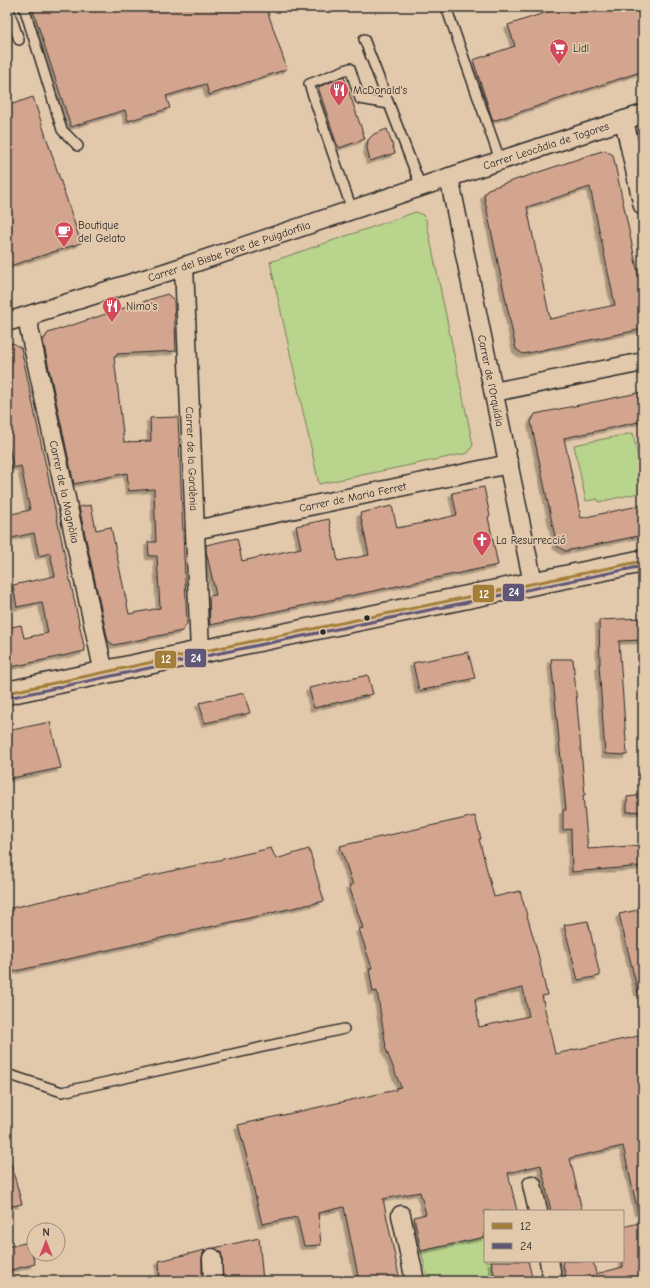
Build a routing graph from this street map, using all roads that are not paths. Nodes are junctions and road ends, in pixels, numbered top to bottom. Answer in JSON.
{"nodes":[{"id":1,"x":8,"y":7,"type":"edge"},
{"id":2,"x":24,"y":7,"type":"edge"},
{"id":3,"x":446,"y":7,"type":"edge"},
{"id":4,"x":364,"y":39,"type":"dead end"},
{"id":5,"x":19,"y":40,"type":"dead end"},
{"id":6,"x":389,"y":104,"type":"junction"},
{"id":7,"x":643,"y":114,"type":"edge"},
{"id":8,"x":624,"y":120,"type":"junction"},
{"id":9,"x":78,"y":146,"type":"dead end"},
{"id":10,"x":500,"y":160,"type":"junction"},
{"id":11,"x":449,"y":177,"type":"junction"},
{"id":12,"x":421,"y":187,"type":"junction"},
{"id":13,"x":643,"y":206,"type":"edge"},
{"id":14,"x":352,"y":210,"type":"junction"},
{"id":15,"x":184,"y":266,"type":"junction"},
{"id":16,"x":36,"y":312,"type":"junction"},
{"id":17,"x":7,"y":322,"type":"edge"},
{"id":18,"x":643,"y":362,"type":"edge"},
{"id":19,"x":494,"y":392,"type":"junction"},
{"id":20,"x":509,"y":464,"type":"junction"},
{"id":21,"x":195,"y":530,"type":"junction"},
{"id":22,"x":643,"y":561,"type":"edge"},
{"id":23,"x":533,"y":583,"type":"junction"},
{"id":24,"x":200,"y":652,"type":"junction"},
{"id":25,"x":104,"y":673,"type":"junction"},
{"id":26,"x":7,"y":693,"type":"edge"},
{"id":27,"x":344,"y":1030,"type":"dead end"},
{"id":28,"x":7,"y":1078,"type":"edge"},
{"id":29,"x":532,"y":1185,"type":"dead end"},
{"id":30,"x":538,"y":1210,"type":"edge"},
{"id":31,"x":401,"y":1215,"type":"dead end"},
{"id":32,"x":212,"y":1258,"type":"dead end"},
{"id":33,"x":549,"y":1262,"type":"edge"},
{"id":34,"x":214,"y":1281,"type":"edge"},
{"id":35,"x":415,"y":1281,"type":"edge"},
{"id":36,"x":553,"y":1281,"type":"edge"}],
"edges":[{"from":1,"to":5,"type":"lane"},
{"from":2,"to":9,"type":"lane"},
{"from":3,"to":10,"type":"lane"},
{"from":4,"to":6,"type":"lane"},
{"from":6,"to":12,"type":"lane"},
{"from":6,"to":14,"type":"lane"},
{"from":7,"to":8,"type":"street","name":"Carrer Leocàdia de Togores"},
{"from":8,"to":10,"type":"street","name":"Carrer Leocàdia de Togores"},
{"from":8,"to":13,"type":"street"},
{"from":10,"to":11,"type":"street","name":"Carrer Leocàdia de Togores"},
{"from":11,"to":12,"type":"street","name":"Carrer del Bisbe Pere de Puigdorfila"},
{"from":11,"to":19,"type":"street","name":"Carrer de l'Orquídia"},
{"from":12,"to":14,"type":"street","name":"Carrer del Bisbe Pere de Puigdorfila"},
{"from":14,"to":15,"type":"street","name":"Carrer del Bisbe Pere de Puigdorfila"},
{"from":15,"to":16,"type":"street","name":"Carrer del Bisbe Pere de Puigdorfila"},
{"from":15,"to":21,"type":"street","name":"Carrer de la Gardènia"},
{"from":16,"to":17,"type":"street","name":"Carrer del Bisbe Pere de Puigdorfila"},
{"from":16,"to":25,"type":"street","name":"Carrer de la Magnòlia"},
{"from":18,"to":19,"type":"street"},
{"from":19,"to":20,"type":"street","name":"Carrer de l'Orquídia"},
{"from":20,"to":21,"type":"street","name":"Carrer de Maria Ferret"},
{"from":20,"to":23,"type":"street","name":"Carrer de l'Orquídia"},
{"from":21,"to":24,"type":"street","name":"Carrer de la Gardènia"},
{"from":22,"to":23,"type":"street"},
{"from":23,"to":24,"type":"street"},
{"from":24,"to":25,"type":"street"},
{"from":25,"to":26,"type":"street"},
{"from":27,"to":28,"type":"lane"},
{"from":29,"to":30,"type":"street"},
{"from":31,"to":35,"type":"street"},
{"from":32,"to":34,"type":"street"},
{"from":33,"to":36,"type":"street"}]}
